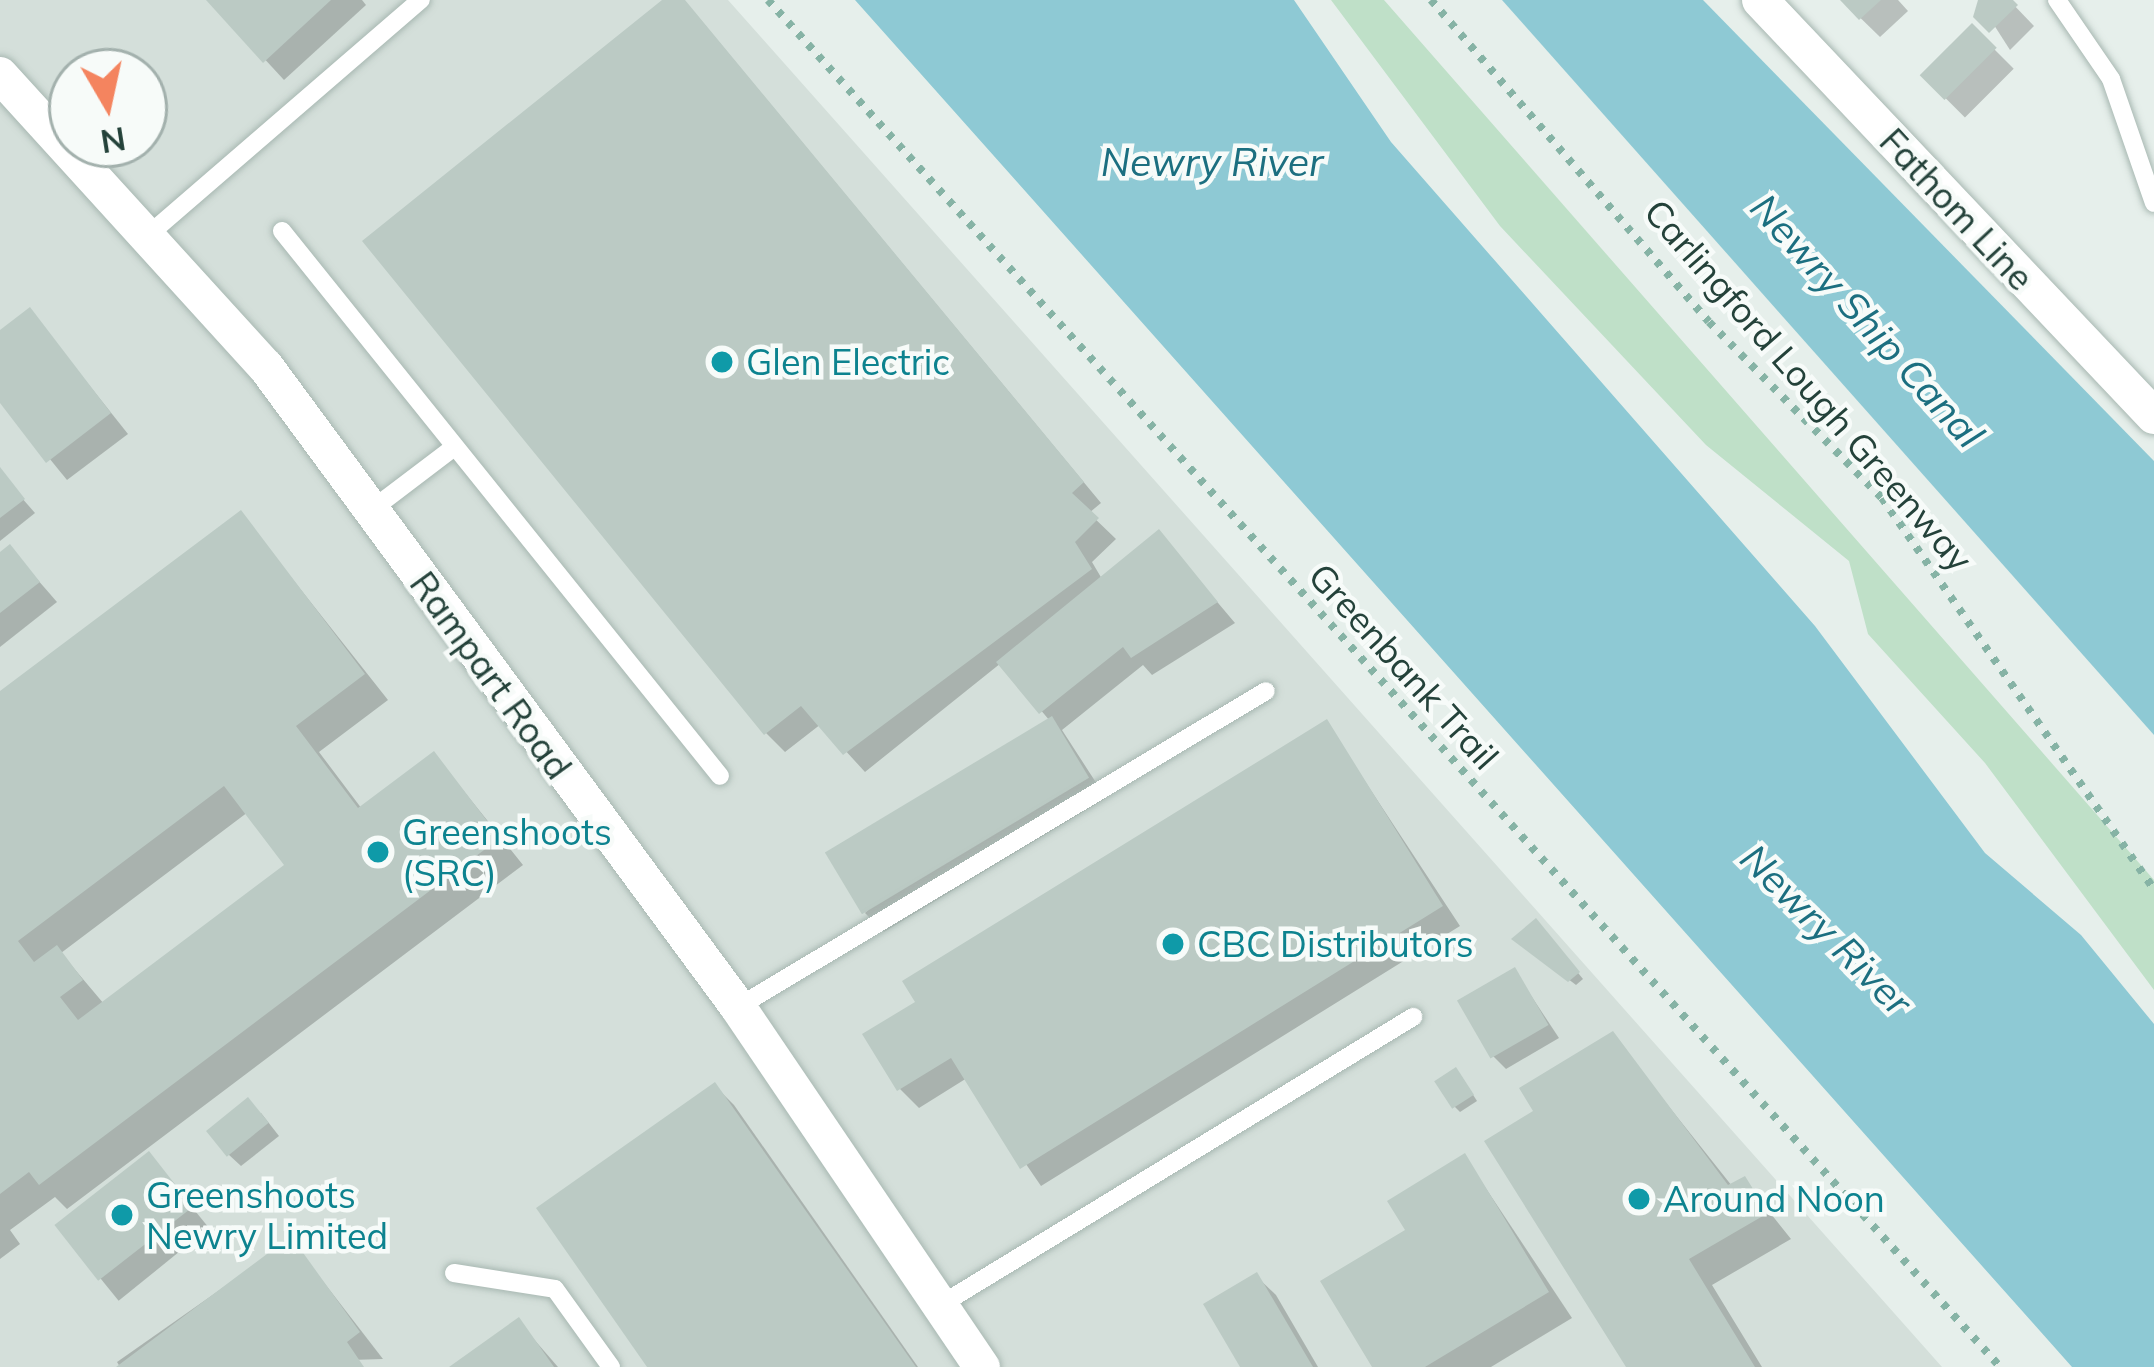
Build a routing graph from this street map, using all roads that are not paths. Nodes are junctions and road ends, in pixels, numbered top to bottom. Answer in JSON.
{"nodes":[{"id":1,"x":421,"y":0,"type":"edge"},
{"id":2,"x":1760,"y":0,"type":"edge"},
{"id":3,"x":2057,"y":0,"type":"edge"},
{"id":4,"x":0,"y":74,"type":"edge"},
{"id":5,"x":2154,"y":203,"type":"edge"},
{"id":6,"x":283,"y":231,"type":"dead end"},
{"id":7,"x":146,"y":237,"type":"junction"},
{"id":8,"x":2154,"y":416,"type":"edge"},
{"id":9,"x":453,"y":448,"type":"junction"},
{"id":10,"x":370,"y":511,"type":"junction"},
{"id":11,"x":1267,"y":691,"type":"dead end"},
{"id":12,"x":720,"y":776,"type":"dead end"},
{"id":13,"x":738,"y":1007,"type":"junction"},
{"id":14,"x":1413,"y":1016,"type":"dead end"},
{"id":15,"x":454,"y":1273,"type":"dead end"},
{"id":16,"x":942,"y":1304,"type":"junction"},
{"id":17,"x":610,"y":1367,"type":"edge"},
{"id":18,"x":982,"y":1367,"type":"edge"}],
"edges":[{"from":1,"to":7,"type":"lane"},
{"from":2,"to":8,"type":"street","name":"Fathom Line"},
{"from":3,"to":5,"type":"lane"},
{"from":4,"to":7,"type":"street","name":"Rampart Road"},
{"from":6,"to":9,"type":"lane"},
{"from":7,"to":10,"type":"street","name":"Rampart Road"},
{"from":9,"to":10,"type":"lane"},
{"from":9,"to":12,"type":"lane"},
{"from":10,"to":13,"type":"street","name":"Rampart Road"},
{"from":11,"to":13,"type":"lane"},
{"from":13,"to":16,"type":"street","name":"Rampart Road"},
{"from":14,"to":16,"type":"lane"},
{"from":15,"to":17,"type":"lane"},
{"from":16,"to":18,"type":"street","name":"Rampart Road"}]}
